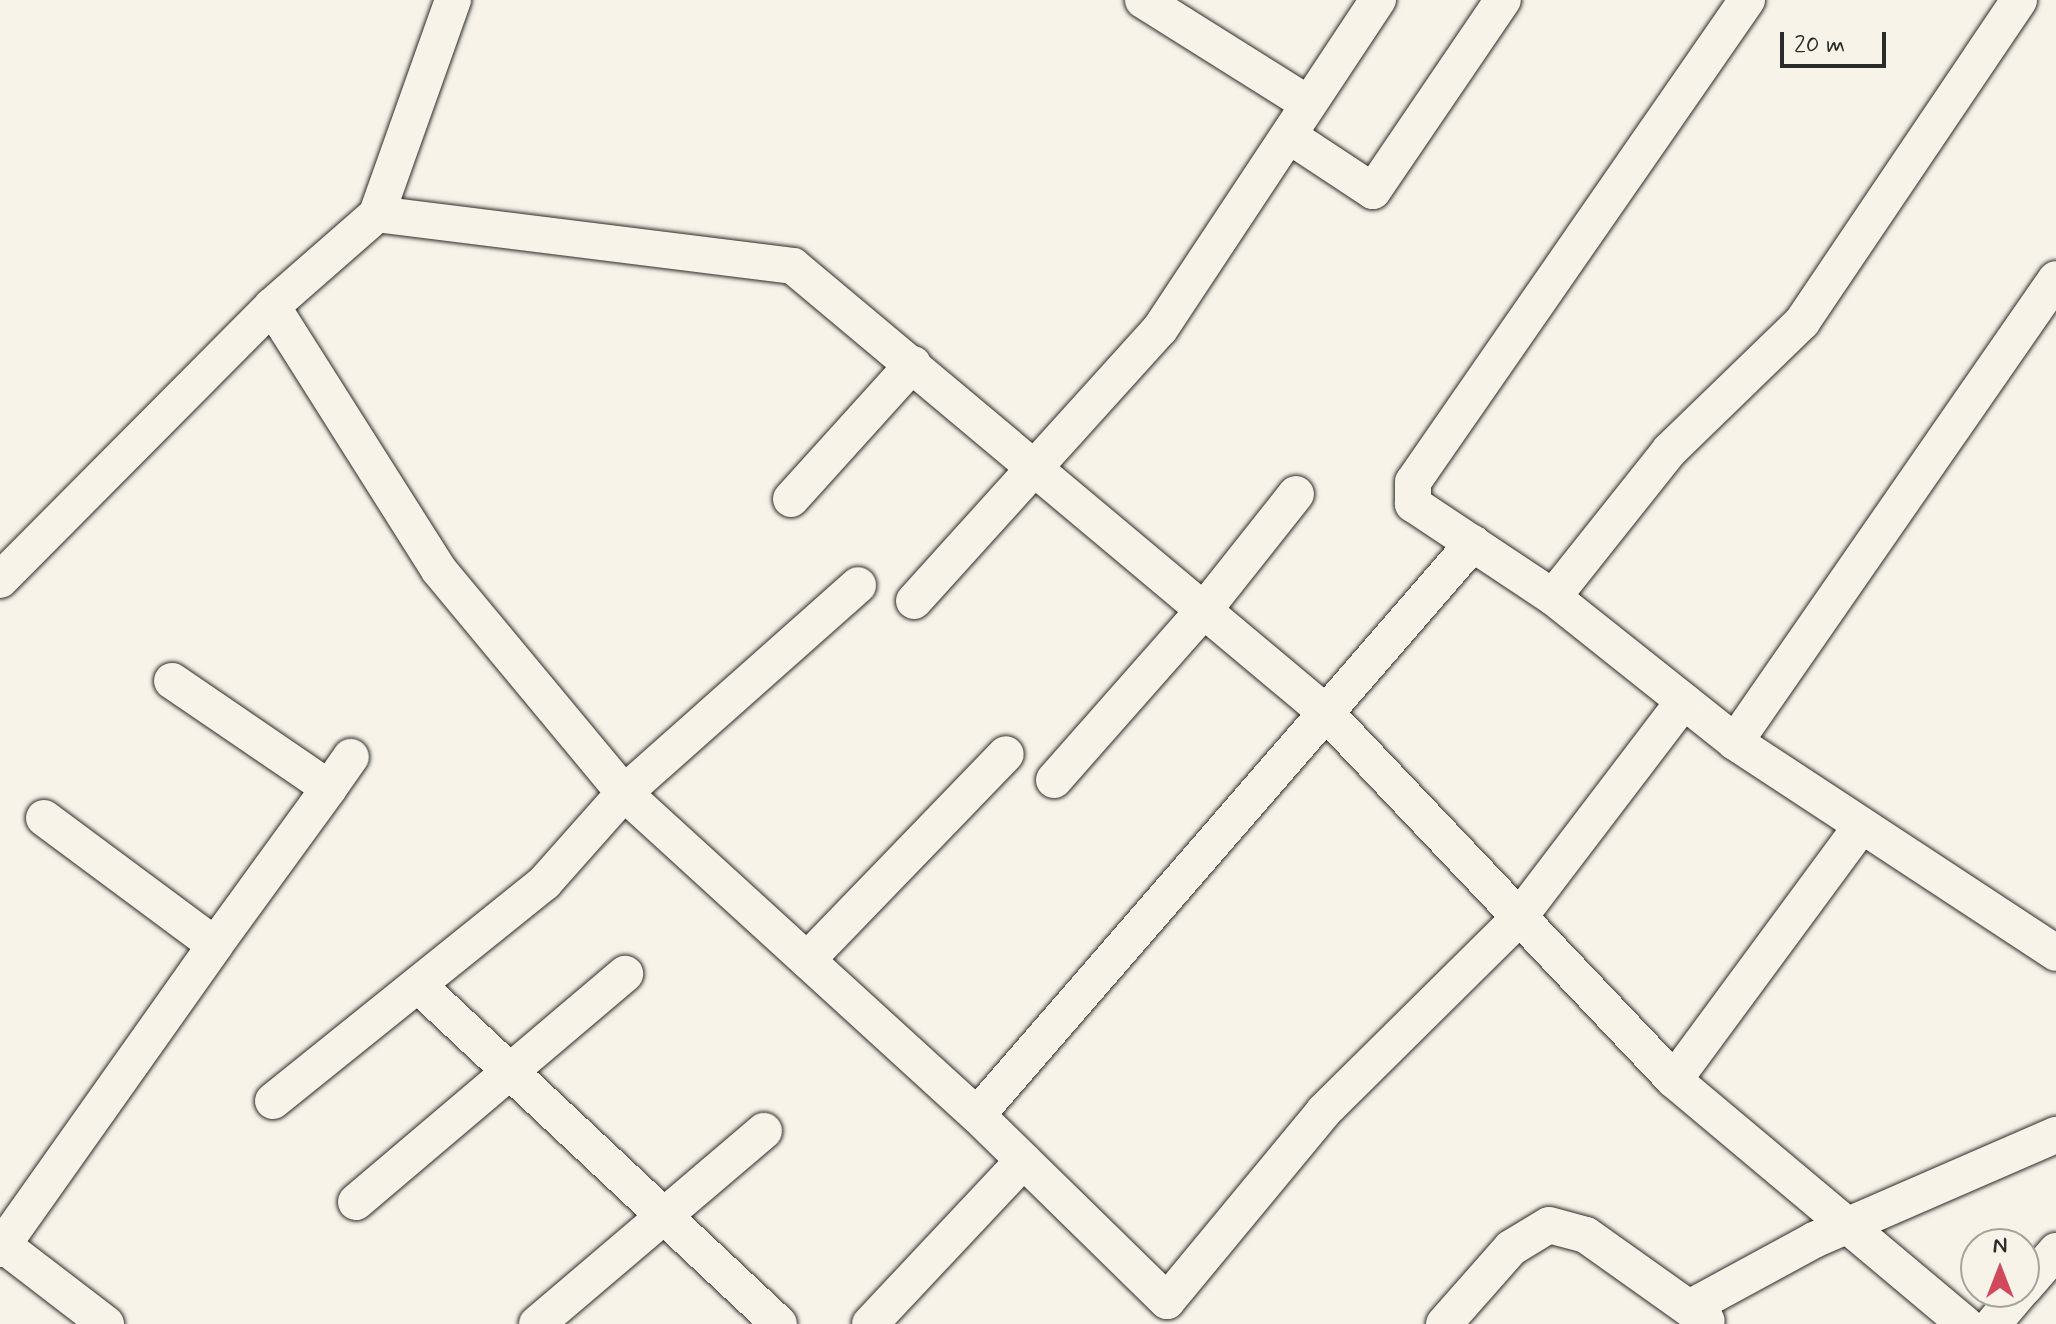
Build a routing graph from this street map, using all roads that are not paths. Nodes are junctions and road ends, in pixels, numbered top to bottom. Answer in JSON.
{"nodes":[{"id":1,"x":453,"y":0,"type":"edge"},
{"id":2,"x":1143,"y":0,"type":"edge"},
{"id":3,"x":1378,"y":0,"type":"edge"},
{"id":4,"x":1503,"y":0,"type":"edge"},
{"id":5,"x":1747,"y":0,"type":"edge"},
{"id":6,"x":2019,"y":0,"type":"edge"},
{"id":7,"x":1307,"y":103,"type":"junction"},
{"id":8,"x":1291,"y":137,"type":"junction"},
{"id":9,"x":377,"y":214,"type":"junction"},
{"id":10,"x":2056,"y":279,"type":"edge"},
{"id":11,"x":272,"y":306,"type":"junction"},
{"id":12,"x":913,"y":364,"type":"junction"},
{"id":13,"x":1033,"y":468,"type":"junction"},
{"id":14,"x":1296,"y":494,"type":"dead end"},
{"id":15,"x":791,"y":499,"type":"dead end"},
{"id":16,"x":1473,"y":543,"type":"junction"},
{"id":17,"x":0,"y":580,"type":"edge"},
{"id":18,"x":858,"y":585,"type":"dead end"},
{"id":19,"x":1553,"y":597,"type":"junction"},
{"id":20,"x":914,"y":601,"type":"dead end"},
{"id":21,"x":1204,"y":610,"type":"junction"},
{"id":22,"x":172,"y":681,"type":"dead end"},
{"id":23,"x":1684,"y":701,"type":"junction"},
{"id":24,"x":1325,"y":712,"type":"junction"},
{"id":25,"x":1735,"y":742,"type":"junction"},
{"id":26,"x":1006,"y":754,"type":"dead end"},
{"id":27,"x":351,"y":757,"type":"dead end"},
{"id":28,"x":1054,"y":780,"type":"dead end"},
{"id":29,"x":329,"y":788,"type":"junction"},
{"id":30,"x":624,"y":793,"type":"junction"},
{"id":31,"x":44,"y":818,"type":"dead end"},
{"id":32,"x":1859,"y":829,"type":"junction"},
{"id":33,"x":1517,"y":920,"type":"junction"},
{"id":34,"x":2052,"y":941,"type":"edge"},
{"id":35,"x":215,"y":945,"type":"junction"},
{"id":36,"x":807,"y":960,"type":"junction"},
{"id":37,"x":625,"y":974,"type":"dead end"},
{"id":38,"x":418,"y":985,"type":"junction"},
{"id":39,"x":509,"y":1075,"type":"junction"},
{"id":40,"x":1674,"y":1080,"type":"junction"},
{"id":41,"x":273,"y":1101,"type":"dead end"},
{"id":42,"x":977,"y":1115,"type":"junction"},
{"id":43,"x":764,"y":1131,"type":"dead end"},
{"id":44,"x":2056,"y":1135,"type":"edge"},
{"id":45,"x":1023,"y":1161,"type":"junction"},
{"id":46,"x":356,"y":1202,"type":"dead end"},
{"id":47,"x":660,"y":1216,"type":"junction"},
{"id":48,"x":1851,"y":1229,"type":"junction"},
{"id":49,"x":1,"y":1247,"type":"edge"},
{"id":50,"x":2056,"y":1251,"type":"edge"},
{"id":51,"x":2040,"y":1269,"type":"edge"},
{"id":52,"x":2007,"y":1308,"type":"edge"},
{"id":53,"x":1700,"y":1316,"type":"edge"},
{"id":54,"x":106,"y":1324,"type":"edge"},
{"id":55,"x":537,"y":1324,"type":"edge"},
{"id":56,"x":779,"y":1324,"type":"edge"},
{"id":57,"x":870,"y":1324,"type":"edge"},
{"id":58,"x":1444,"y":1324,"type":"edge"},
{"id":59,"x":1965,"y":1324,"type":"edge"},
{"id":60,"x":1993,"y":1324,"type":"edge"}],
"edges":[{"from":1,"to":9,"type":"street"},
{"from":2,"to":7,"type":"street"},
{"from":3,"to":7,"type":"street"},
{"from":4,"to":8,"type":"street"},
{"from":5,"to":16,"type":"street"},
{"from":6,"to":19,"type":"street"},
{"from":7,"to":8,"type":"street"},
{"from":8,"to":13,"type":"street"},
{"from":9,"to":11,"type":"street"},
{"from":9,"to":12,"type":"street"},
{"from":10,"to":25,"type":"street"},
{"from":11,"to":17,"type":"street"},
{"from":11,"to":30,"type":"street"},
{"from":12,"to":13,"type":"street"},
{"from":12,"to":15,"type":"street"},
{"from":13,"to":20,"type":"street"},
{"from":13,"to":21,"type":"street"},
{"from":14,"to":21,"type":"street"},
{"from":16,"to":19,"type":"street"},
{"from":16,"to":24,"type":"street"},
{"from":18,"to":30,"type":"street"},
{"from":19,"to":23,"type":"street"},
{"from":21,"to":24,"type":"street"},
{"from":21,"to":28,"type":"street"},
{"from":22,"to":29,"type":"street"},
{"from":23,"to":25,"type":"street"},
{"from":23,"to":33,"type":"street"},
{"from":24,"to":33,"type":"street"},
{"from":24,"to":42,"type":"street"},
{"from":25,"to":32,"type":"street"},
{"from":26,"to":36,"type":"street"},
{"from":27,"to":29,"type":"street"},
{"from":29,"to":35,"type":"street"},
{"from":30,"to":36,"type":"street"},
{"from":30,"to":38,"type":"street"},
{"from":31,"to":35,"type":"street"},
{"from":32,"to":34,"type":"street"},
{"from":32,"to":40,"type":"street"},
{"from":33,"to":40,"type":"street"},
{"from":33,"to":45,"type":"street"},
{"from":35,"to":49,"type":"street"},
{"from":36,"to":42,"type":"street"},
{"from":37,"to":39,"type":"street"},
{"from":38,"to":39,"type":"street"},
{"from":38,"to":41,"type":"street"},
{"from":39,"to":46,"type":"street"},
{"from":39,"to":47,"type":"street"},
{"from":40,"to":48,"type":"street"},
{"from":42,"to":45,"type":"street"},
{"from":43,"to":47,"type":"street"},
{"from":44,"to":48,"type":"street"},
{"from":45,"to":57,"type":"street"},
{"from":47,"to":55,"type":"street"},
{"from":47,"to":56,"type":"street"},
{"from":48,"to":53,"type":"street"},
{"from":48,"to":59,"type":"street"},
{"from":49,"to":54,"type":"street"},
{"from":50,"to":51,"type":"street"},
{"from":52,"to":60,"type":"street"},
{"from":53,"to":58,"type":"street"}]}
